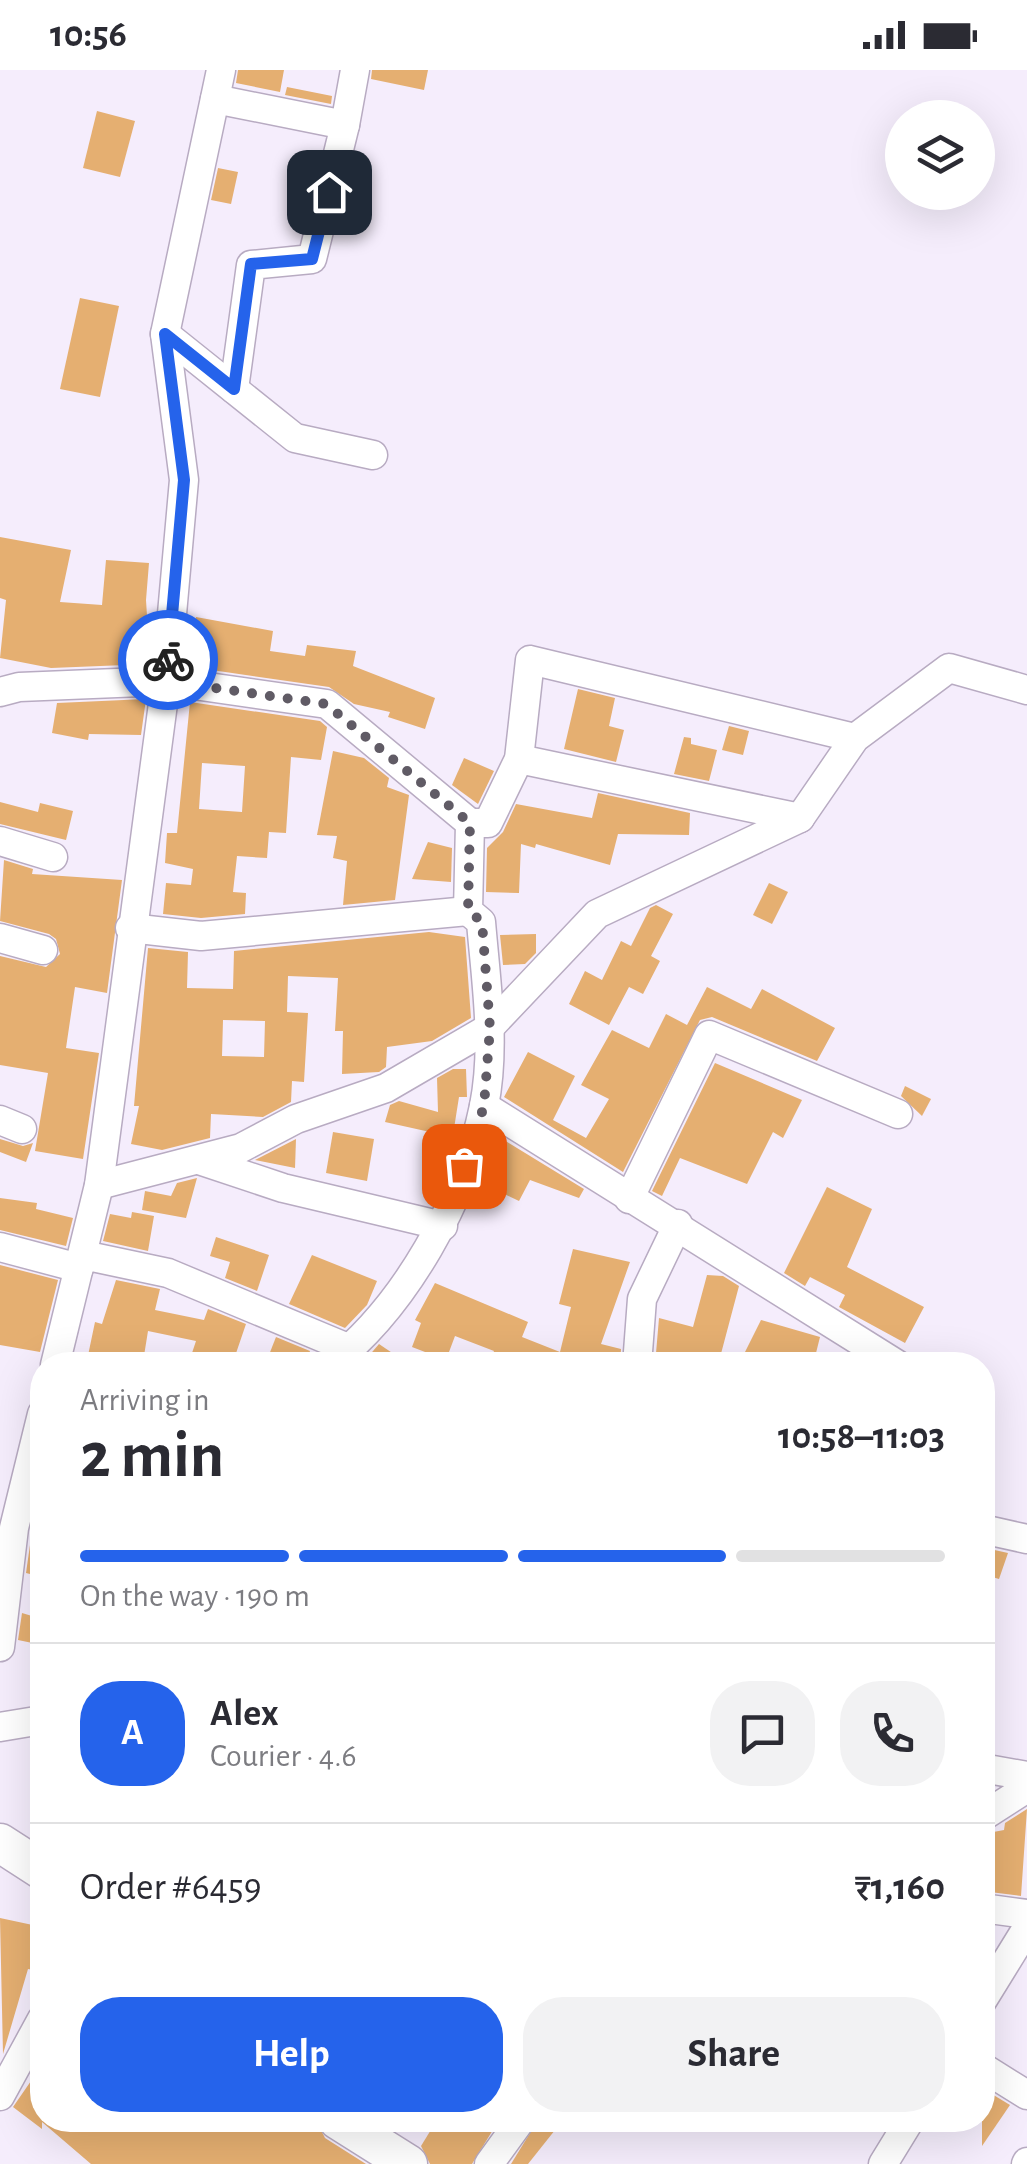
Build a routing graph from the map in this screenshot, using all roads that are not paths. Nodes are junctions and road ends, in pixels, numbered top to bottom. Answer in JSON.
{"nodes":[{"id":1,"x":221,"y":70,"type":"edge"},
{"id":2,"x":355,"y":70,"type":"edge"},
{"id":3,"x":215,"y":100,"type":"junction"},
{"id":4,"x":346,"y":126,"type":"junction"},
{"id":5,"x":165,"y":334,"type":"junction"},
{"id":6,"x":234,"y":389,"type":"junction"},
{"id":7,"x":373,"y":455,"type":"dead end"},
{"id":8,"x":166,"y":681,"type":"junction"},
{"id":9,"x":1027,"y":690,"type":"edge"},
{"id":10,"x":0,"y":692,"type":"edge"},
{"id":11,"x":855,"y":738,"type":"junction"},
{"id":12,"x":518,"y":759,"type":"junction"},
{"id":13,"x":800,"y":818,"type":"junction"},
{"id":14,"x":470,"y":823,"type":"junction"},
{"id":15,"x":0,"y":840,"type":"edge"},
{"id":16,"x":53,"y":857,"type":"dead end"},
{"id":17,"x":468,"y":910,"type":"junction"},
{"id":18,"x":130,"y":928,"type":"junction"},
{"id":19,"x":0,"y":938,"type":"edge"},
{"id":20,"x":43,"y":950,"type":"dead end"},
{"id":21,"x":490,"y":1028,"type":"junction"},
{"id":22,"x":484,"y":1106,"type":"junction"},
{"id":23,"x":898,"y":1114,"type":"dead end"},
{"id":24,"x":198,"y":1160,"type":"junction"},
{"id":25,"x":99,"y":1185,"type":"junction"},
{"id":26,"x":629,"y":1199,"type":"junction"},
{"id":27,"x":678,"y":1224,"type":"junction"},
{"id":28,"x":443,"y":1226,"type":"junction"},
{"id":29,"x":0,"y":1247,"type":"edge"},
{"id":30,"x":81,"y":1262,"type":"junction"},
{"id":31,"x":58,"y":1352,"type":"edge"},
{"id":32,"x":330,"y":1352,"type":"edge"},
{"id":33,"x":344,"y":1352,"type":"edge"},
{"id":34,"x":639,"y":1352,"type":"edge"},
{"id":35,"x":878,"y":1352,"type":"edge"},
{"id":36,"x":30,"y":1458,"type":"edge"},
{"id":37,"x":995,"y":1532,"type":"edge"},
{"id":38,"x":1027,"y":1539,"type":"edge"},
{"id":39,"x":6,"y":1547,"type":"edge"},
{"id":40,"x":0,"y":1647,"type":"edge"},
{"id":41,"x":30,"y":1722,"type":"edge"},
{"id":42,"x":0,"y":1727,"type":"edge"},
{"id":43,"x":995,"y":1770,"type":"edge"},
{"id":44,"x":1027,"y":1776,"type":"edge"},
{"id":45,"x":1027,"y":1788,"type":"edge"},
{"id":46,"x":995,"y":1809,"type":"edge"},
{"id":47,"x":0,"y":1843,"type":"edge"},
{"id":48,"x":30,"y":1862,"type":"edge"},
{"id":49,"x":995,"y":1910,"type":"edge"},
{"id":50,"x":1027,"y":1914,"type":"edge"},
{"id":51,"x":1027,"y":1928,"type":"edge"},
{"id":52,"x":995,"y":1979,"type":"edge"},
{"id":53,"x":30,"y":2041,"type":"edge"},
{"id":54,"x":995,"y":2075,"type":"edge"},
{"id":55,"x":1027,"y":2094,"type":"edge"},
{"id":56,"x":0,"y":2096,"type":"edge"},
{"id":57,"x":357,"y":2132,"type":"edge"},
{"id":58,"x":512,"y":2132,"type":"edge"},
{"id":59,"x":903,"y":2132,"type":"edge"},
{"id":60,"x":408,"y":2164,"type":"edge"},
{"id":61,"x":489,"y":2164,"type":"edge"},
{"id":62,"x":883,"y":2164,"type":"edge"}],
"edges":[{"from":1,"to":3,"type":"street"},
{"from":2,"to":4,"type":"street"},
{"from":3,"to":4,"type":"street"},
{"from":3,"to":5,"type":"street"},
{"from":4,"to":6,"type":"street"},
{"from":5,"to":6,"type":"street"},
{"from":5,"to":8,"type":"street"},
{"from":6,"to":7,"type":"street"},
{"from":8,"to":10,"type":"street"},
{"from":8,"to":14,"type":"street"},
{"from":8,"to":18,"type":"street"},
{"from":9,"to":11,"type":"street"},
{"from":11,"to":12,"type":"street"},
{"from":11,"to":13,"type":"street"},
{"from":12,"to":13,"type":"street"},
{"from":12,"to":14,"type":"street"},
{"from":13,"to":21,"type":"street"},
{"from":14,"to":17,"type":"street"},
{"from":15,"to":16,"type":"street"},
{"from":17,"to":18,"type":"street"},
{"from":17,"to":21,"type":"street"},
{"from":18,"to":25,"type":"street"},
{"from":19,"to":20,"type":"street"},
{"from":21,"to":22,"type":"street"},
{"from":21,"to":24,"type":"street"},
{"from":22,"to":26,"type":"street"},
{"from":22,"to":28,"type":"street"},
{"from":23,"to":26,"type":"street"},
{"from":24,"to":25,"type":"street"},
{"from":24,"to":28,"type":"street"},
{"from":25,"to":30,"type":"street"},
{"from":26,"to":27,"type":"street"},
{"from":27,"to":34,"type":"street"},
{"from":27,"to":35,"type":"street"},
{"from":28,"to":33,"type":"street"},
{"from":29,"to":30,"type":"street"},
{"from":30,"to":31,"type":"street"},
{"from":30,"to":32,"type":"street"},
{"from":36,"to":39,"type":"street"},
{"from":37,"to":38,"type":"street"},
{"from":39,"to":40,"type":"street"},
{"from":41,"to":42,"type":"street"},
{"from":43,"to":44,"type":"street"},
{"from":45,"to":46,"type":"street"},
{"from":47,"to":48,"type":"main road"},
{"from":49,"to":50,"type":"street"},
{"from":51,"to":52,"type":"street"},
{"from":53,"to":56,"type":"street"},
{"from":54,"to":55,"type":"street"},
{"from":57,"to":60,"type":"main road"},
{"from":58,"to":61,"type":"street"},
{"from":59,"to":62,"type":"street"}]}
